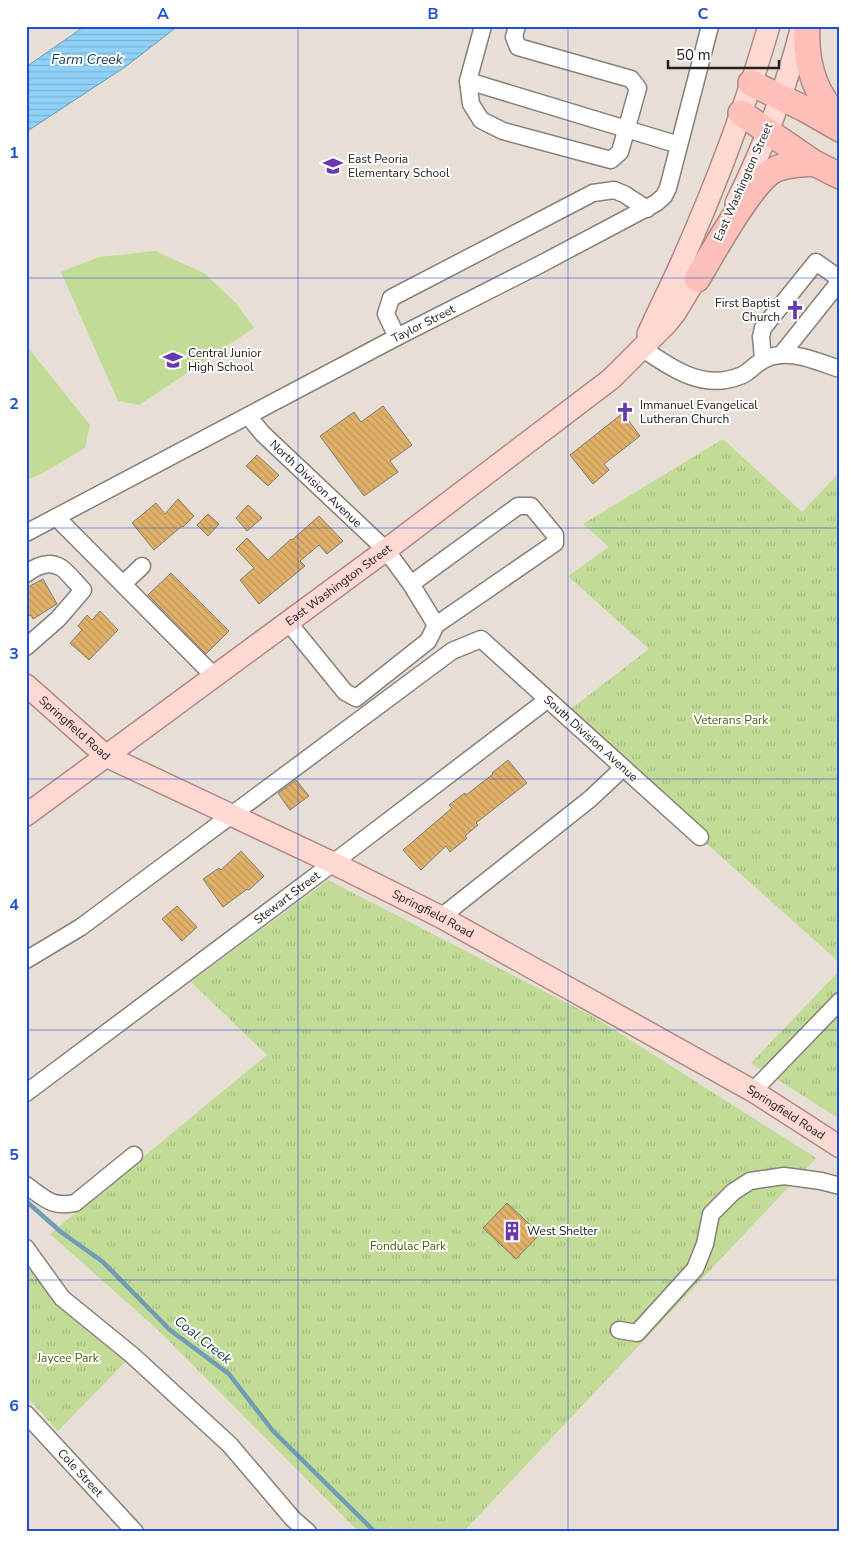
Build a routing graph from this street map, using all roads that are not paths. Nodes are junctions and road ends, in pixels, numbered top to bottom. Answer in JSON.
{"nodes":[{"id":1,"x":483,"y":26,"type":"edge"},
{"id":2,"x":517,"y":26,"type":"edge"},
{"id":3,"x":710,"y":26,"type":"edge"},
{"id":4,"x":769,"y":26,"type":"edge"},
{"id":5,"x":802,"y":26,"type":"edge"},
{"id":6,"x":807,"y":26,"type":"edge"},
{"id":7,"x":468,"y":81,"type":"junction"},
{"id":8,"x":751,"y":83,"type":"junction"},
{"id":9,"x":780,"y":96,"type":"junction"},
{"id":10,"x":741,"y":113,"type":"junction"},
{"id":11,"x":840,"y":120,"type":"edge"},
{"id":12,"x":626,"y":129,"type":"junction"},
{"id":13,"x":767,"y":130,"type":"junction"},
{"id":14,"x":840,"y":130,"type":"edge"},
{"id":15,"x":680,"y":145,"type":"junction"},
{"id":16,"x":814,"y":163,"type":"junction"},
{"id":17,"x":840,"y":176,"type":"edge"},
{"id":18,"x":647,"y":209,"type":"junction"},
{"id":19,"x":696,"y":279,"type":"junction"},
{"id":20,"x":840,"y":280,"type":"edge"},
{"id":21,"x":397,"y":337,"type":"junction"},
{"id":22,"x":642,"y":348,"type":"junction"},
{"id":23,"x":781,"y":355,"type":"junction"},
{"id":24,"x":763,"y":359,"type":"junction"},
{"id":25,"x":840,"y":369,"type":"edge"},
{"id":26,"x":248,"y":416,"type":"junction"},
{"id":27,"x":56,"y":518,"type":"junction"},
{"id":28,"x":26,"y":533,"type":"edge"},
{"id":29,"x":386,"y":550,"type":"junction"},
{"id":30,"x":142,"y":566,"type":"dead end"},
{"id":31,"x":26,"y":574,"type":"edge"},
{"id":32,"x":123,"y":584,"type":"junction"},
{"id":33,"x":411,"y":584,"type":"junction"},
{"id":34,"x":288,"y":622,"type":"junction"},
{"id":35,"x":436,"y":625,"type":"junction"},
{"id":36,"x":26,"y":647,"type":"edge"},
{"id":37,"x":215,"y":677,"type":"junction"},
{"id":38,"x":26,"y":685,"type":"edge"},
{"id":39,"x":547,"y":700,"type":"junction"},
{"id":40,"x":106,"y":756,"type":"junction"},
{"id":41,"x":622,"y":769,"type":"junction"},
{"id":42,"x":26,"y":815,"type":"edge"},
{"id":43,"x":230,"y":815,"type":"junction"},
{"id":44,"x":700,"y":838,"type":"dead end"},
{"id":45,"x":333,"y":863,"type":"junction"},
{"id":46,"x":441,"y":917,"type":"junction"},
{"id":47,"x":26,"y":960,"type":"edge"},
{"id":48,"x":840,"y":1001,"type":"edge"},
{"id":49,"x":754,"y":1091,"type":"junction"},
{"id":50,"x":26,"y":1093,"type":"edge"},
{"id":51,"x":840,"y":1147,"type":"edge"},
{"id":52,"x":134,"y":1155,"type":"dead end"},
{"id":53,"x":26,"y":1185,"type":"edge"},
{"id":54,"x":840,"y":1186,"type":"edge"},
{"id":55,"x":26,"y":1248,"type":"edge"},
{"id":56,"x":619,"y":1330,"type":"dead end"},
{"id":57,"x":26,"y":1414,"type":"edge"},
{"id":58,"x":136,"y":1532,"type":"edge"},
{"id":59,"x":308,"y":1532,"type":"edge"}],
"edges":[{"from":1,"to":7,"type":"street"},
{"from":2,"to":12,"type":"street"},
{"from":3,"to":15,"type":"street","name":"Taylor Street"},
{"from":4,"to":8,"type":"main road","name":"East Washington Street"},
{"from":5,"to":9,"type":"main road","name":"East Washington Street"},
{"from":6,"to":11,"type":"highway"},
{"from":7,"to":12,"type":"street"},
{"from":7,"to":12,"type":"street"},
{"from":8,"to":9,"type":"highway"},
{"from":8,"to":10,"type":"main road","name":"East Washington Street"},
{"from":9,"to":13,"type":"main road","name":"East Washington Street"},
{"from":9,"to":14,"type":"highway"},
{"from":10,"to":13,"type":"highway"},
{"from":10,"to":22,"type":"main road","name":"East Washington Street"},
{"from":12,"to":15,"type":"street"},
{"from":13,"to":16,"type":"highway"},
{"from":13,"to":19,"type":"main road","name":"East Washington Street"},
{"from":15,"to":18,"type":"street","name":"Taylor Street"},
{"from":16,"to":17,"type":"highway"},
{"from":16,"to":19,"type":"highway"},
{"from":18,"to":21,"type":"street","name":"Taylor Street"},
{"from":18,"to":21,"type":"street"},
{"from":19,"to":22,"type":"main road","name":"East Washington Street"},
{"from":20,"to":23,"type":"street"},
{"from":20,"to":24,"type":"street"},
{"from":21,"to":26,"type":"street","name":"Taylor Street"},
{"from":22,"to":24,"type":"street"},
{"from":22,"to":29,"type":"main road","name":"East Washington Street"},
{"from":23,"to":24,"type":"street"},
{"from":23,"to":25,"type":"street"},
{"from":26,"to":27,"type":"street","name":"Taylor Street"},
{"from":26,"to":29,"type":"street","name":"North Division Avenue"},
{"from":27,"to":28,"type":"street","name":"Taylor Street"},
{"from":27,"to":32,"type":"street"},
{"from":29,"to":33,"type":"street","name":"North Division Avenue"},
{"from":29,"to":34,"type":"main road","name":"East Washington Street"},
{"from":30,"to":32,"type":"street"},
{"from":31,"to":36,"type":"street"},
{"from":32,"to":37,"type":"street"},
{"from":33,"to":35,"type":"street","name":"North Division Avenue"},
{"from":33,"to":35,"type":"street"},
{"from":34,"to":35,"type":"street"},
{"from":34,"to":37,"type":"main road","name":"East Washington Street"},
{"from":37,"to":40,"type":"main road","name":"East Washington Street"},
{"from":38,"to":40,"type":"main road","name":"Springfield Road"},
{"from":39,"to":41,"type":"street","name":"South Division Avenue"},
{"from":39,"to":43,"type":"street","name":"South Division Avenue"},
{"from":39,"to":45,"type":"street","name":"Stewart Street"},
{"from":40,"to":42,"type":"main road","name":"East Washington Street"},
{"from":40,"to":43,"type":"main road","name":"Springfield Road"},
{"from":41,"to":44,"type":"street","name":"South Division Avenue"},
{"from":41,"to":46,"type":"street"},
{"from":43,"to":45,"type":"main road","name":"Springfield Road"},
{"from":43,"to":47,"type":"street"},
{"from":45,"to":46,"type":"main road","name":"Springfield Road"},
{"from":45,"to":50,"type":"street","name":"Stewart Street"},
{"from":46,"to":49,"type":"main road","name":"Springfield Road"},
{"from":48,"to":49,"type":"street"},
{"from":49,"to":51,"type":"main road","name":"Springfield Road"},
{"from":52,"to":53,"type":"street"},
{"from":54,"to":56,"type":"street"},
{"from":55,"to":59,"type":"street"},
{"from":57,"to":58,"type":"street","name":"Cole Street"}]}
